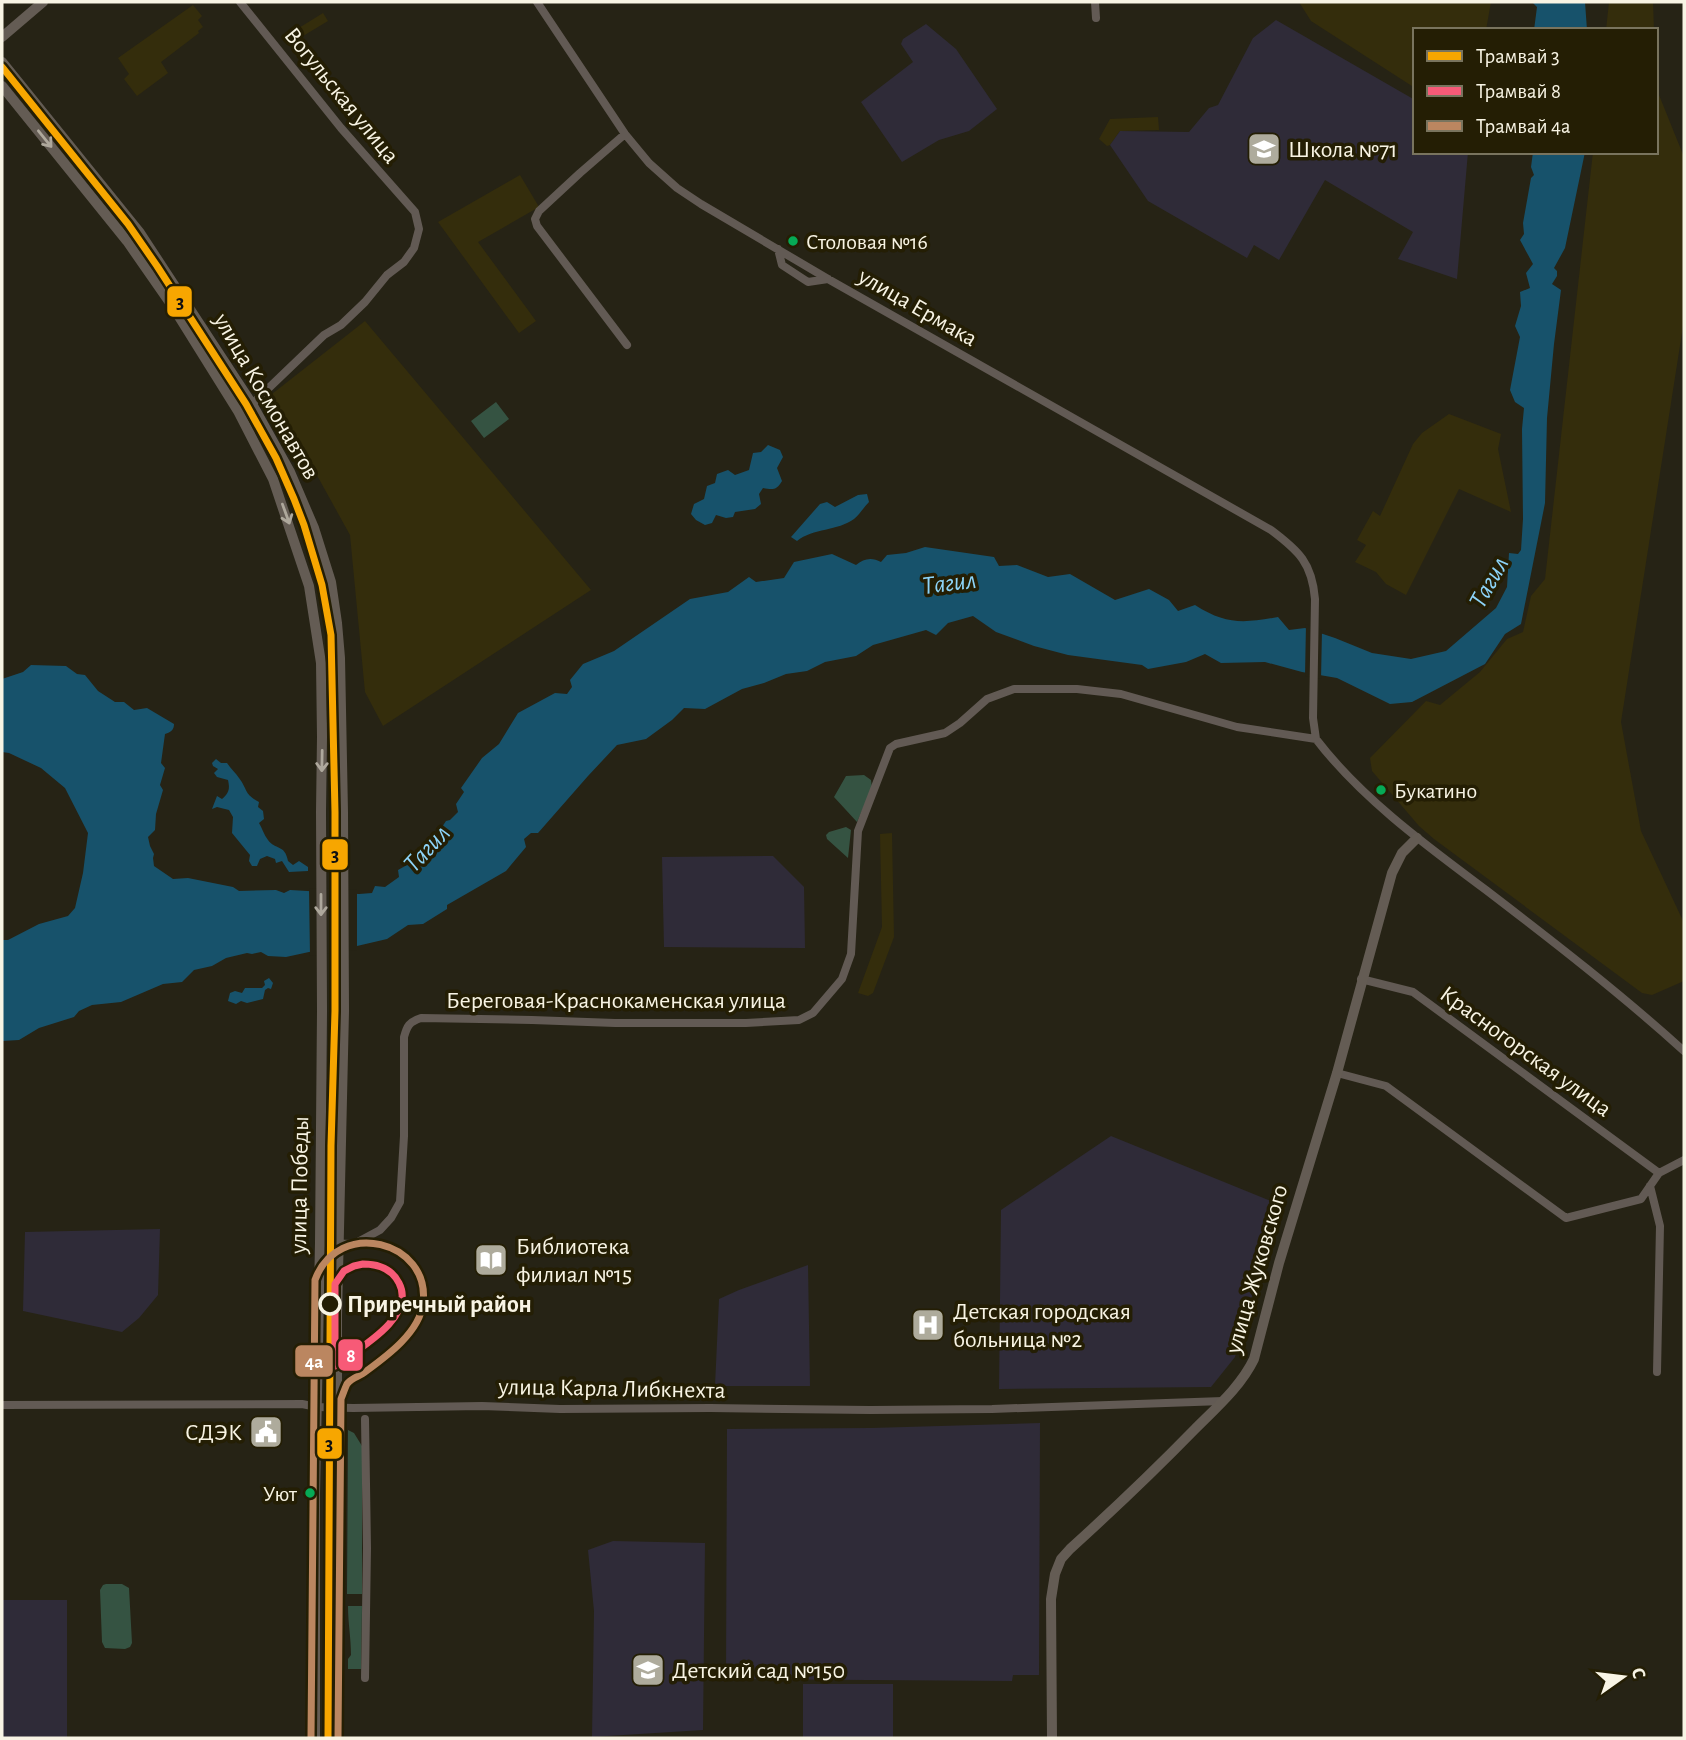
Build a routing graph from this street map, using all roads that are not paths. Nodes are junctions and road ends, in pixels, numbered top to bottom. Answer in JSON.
{"nodes":[{"id":1,"x":43,"y":2,"type":"edge"},
{"id":2,"x":240,"y":2,"type":"edge"},
{"id":3,"x":537,"y":2,"type":"edge"},
{"id":4,"x":1095,"y":2,"type":"edge"},
{"id":5,"x":1096,"y":18,"type":"dead end"},
{"id":6,"x":2,"y":37,"type":"edge"},
{"id":7,"x":2,"y":62,"type":"edge"},
{"id":8,"x":2,"y":86,"type":"edge"},
{"id":9,"x":625,"y":134,"type":"junction"},
{"id":10,"x":626,"y":345,"type":"dead end"},
{"id":11,"x":252,"y":404,"type":"junction"},
{"id":12,"x":238,"y":411,"type":"junction"},
{"id":13,"x":1316,"y":739,"type":"junction"},
{"id":14,"x":1417,"y":838,"type":"junction"},
{"id":15,"x":1361,"y":979,"type":"junction"},
{"id":16,"x":322,"y":1011,"type":"joint"},
{"id":17,"x":344,"y":1011,"type":"joint"},
{"id":18,"x":1684,"y":1051,"type":"edge"},
{"id":19,"x":1337,"y":1073,"type":"junction"},
{"id":20,"x":1684,"y":1160,"type":"edge"},
{"id":21,"x":1659,"y":1173,"type":"junction"},
{"id":22,"x":1650,"y":1186,"type":"junction"},
{"id":23,"x":320,"y":1243,"type":"junction"},
{"id":24,"x":339,"y":1244,"type":"junction"},
{"id":25,"x":1657,"y":1372,"type":"dead end"},
{"id":26,"x":1223,"y":1401,"type":"junction"},
{"id":27,"x":2,"y":1405,"type":"edge"},
{"id":28,"x":317,"y":1406,"type":"junction"},
{"id":29,"x":337,"y":1407,"type":"junction"},
{"id":30,"x":365,"y":1419,"type":"dead end"},
{"id":31,"x":365,"y":1678,"type":"dead end"},
{"id":32,"x":315,"y":1738,"type":"edge"},
{"id":33,"x":332,"y":1738,"type":"edge"},
{"id":34,"x":1052,"y":1738,"type":"edge"}],
"edges":[{"from":1,"to":6,"type":"main road"},
{"from":2,"to":11,"type":"street","name":"Вогульская улица"},
{"from":3,"to":9,"type":"street","name":"улица Ермака"},
{"from":4,"to":5,"type":"street"},
{"from":7,"to":11,"type":"main road","name":"улица Космонавтов"},
{"from":8,"to":12,"type":"main road","name":"улица Космонавтов","one_way":true},
{"from":9,"to":10,"type":"street"},
{"from":9,"to":13,"type":"street","name":"улица Ермака"},
{"from":11,"to":12,"type":"street"},
{"from":11,"to":17,"type":"main road","name":"улица Космонавтов"},
{"from":12,"to":16,"type":"main road","name":"улица Космонавтов","one_way":true},
{"from":13,"to":14,"type":"street"},
{"from":13,"to":24,"type":"street","name":"Береговая-Краснокаменская улица"},
{"from":14,"to":15,"type":"main road","name":"улица Жуковского"},
{"from":14,"to":18,"type":"street"},
{"from":15,"to":19,"type":"main road","name":"улица Жуковского"},
{"from":15,"to":21,"type":"street","name":"Красногорская улица"},
{"from":16,"to":23,"type":"main road","name":"улица Победы"},
{"from":17,"to":24,"type":"main road","name":"улица Победы"},
{"from":19,"to":22,"type":"street"},
{"from":19,"to":26,"type":"main road","name":"улица Жуковского"},
{"from":20,"to":21,"type":"street"},
{"from":21,"to":22,"type":"street"},
{"from":22,"to":25,"type":"street"},
{"from":23,"to":24,"type":"street"},
{"from":23,"to":28,"type":"main road","name":"улица Победы"},
{"from":24,"to":29,"type":"main road","name":"улица Победы"},
{"from":26,"to":29,"type":"street","name":"улица Карла Либкнехта"},
{"from":26,"to":34,"type":"main road","name":"улица Жуковского"},
{"from":27,"to":28,"type":"street","name":"улица Карла Либкнехта"},
{"from":28,"to":29,"type":"street","name":"улица Карла Либкнехта"},
{"from":28,"to":32,"type":"main road","name":"улица Победы"},
{"from":29,"to":33,"type":"main road","name":"улица Победы"},
{"from":30,"to":31,"type":"street"}]}
